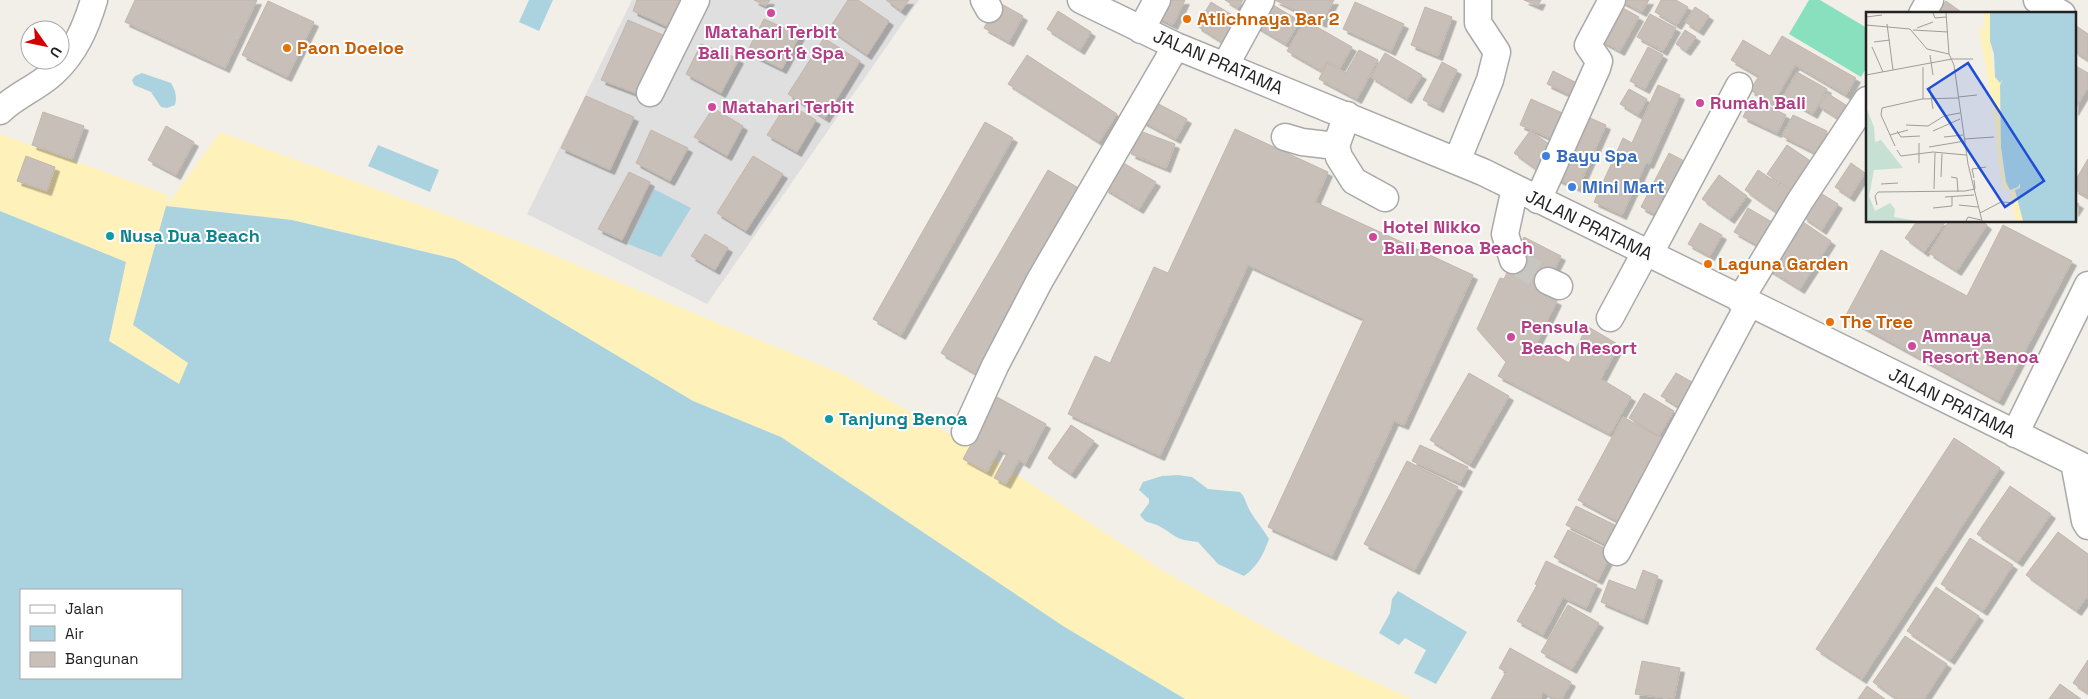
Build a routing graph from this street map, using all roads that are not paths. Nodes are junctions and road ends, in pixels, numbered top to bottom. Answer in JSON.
{"nodes":[{"id":1,"x":94,"y":0,"type":"edge"},
{"id":2,"x":696,"y":0,"type":"edge"},
{"id":3,"x":1080,"y":0,"type":"edge"},
{"id":4,"x":1157,"y":0,"type":"edge"},
{"id":5,"x":1262,"y":0,"type":"edge"},
{"id":6,"x":1478,"y":0,"type":"edge"},
{"id":7,"x":1612,"y":0,"type":"edge"},
{"id":8,"x":1930,"y":0,"type":"edge"},
{"id":9,"x":2037,"y":0,"type":"edge"},
{"id":10,"x":1923,"y":12,"type":"edge"},
{"id":11,"x":2058,"y":12,"type":"edge"},
{"id":12,"x":1141,"y":30,"type":"junction"},
{"id":13,"x":1176,"y":46,"type":"junction"},
{"id":14,"x":1225,"y":66,"type":"junction"},
{"id":15,"x":1739,"y":86,"type":"dead end"},
{"id":16,"x":650,"y":93,"type":"dead end"},
{"id":17,"x":1866,"y":102,"type":"edge"},
{"id":18,"x":0,"y":111,"type":"edge"},
{"id":19,"x":1347,"y":115,"type":"junction"},
{"id":20,"x":1285,"y":137,"type":"dead end"},
{"id":21,"x":1336,"y":146,"type":"junction"},
{"id":22,"x":1457,"y":161,"type":"junction"},
{"id":23,"x":1515,"y":188,"type":"junction"},
{"id":24,"x":1385,"y":198,"type":"dead end"},
{"id":25,"x":1538,"y":200,"type":"junction"},
{"id":26,"x":1647,"y":254,"type":"junction"},
{"id":27,"x":1513,"y":260,"type":"tunnel mouth"},
{"id":28,"x":2088,"y":285,"type":"edge"},
{"id":29,"x":1744,"y":302,"type":"junction"},
{"id":30,"x":1610,"y":318,"type":"dead end"},
{"id":31,"x":965,"y":432,"type":"dead end"},
{"id":32,"x":2015,"y":434,"type":"junction"},
{"id":33,"x":2081,"y":466,"type":"edge"},
{"id":34,"x":2088,"y":526,"type":"edge"},
{"id":35,"x":1617,"y":552,"type":"dead end"}],
"edges":[{"from":1,"to":18,"type":"street"},
{"from":2,"to":16,"type":"street"},
{"from":3,"to":12,"type":"street","name":"JALAN PRATAMA"},
{"from":4,"to":12,"type":"street"},
{"from":5,"to":14,"type":"street"},
{"from":6,"to":22,"type":"street"},
{"from":7,"to":25,"type":"street"},
{"from":8,"to":10,"type":"street"},
{"from":9,"to":11,"type":"street"},
{"from":12,"to":13,"type":"street","name":"JALAN PRATAMA"},
{"from":13,"to":14,"type":"street","name":"JALAN PRATAMA"},
{"from":13,"to":31,"type":"street"},
{"from":14,"to":19,"type":"street","name":"JALAN PRATAMA"},
{"from":15,"to":26,"type":"street"},
{"from":17,"to":29,"type":"street"},
{"from":19,"to":21,"type":"street"},
{"from":19,"to":22,"type":"street","name":"JALAN PRATAMA"},
{"from":20,"to":21,"type":"street"},
{"from":21,"to":24,"type":"street"},
{"from":22,"to":23,"type":"street","name":"JALAN PRATAMA"},
{"from":23,"to":25,"type":"street","name":"JALAN PRATAMA"},
{"from":23,"to":27,"type":"street"},
{"from":25,"to":26,"type":"street","name":"JALAN PRATAMA"},
{"from":26,"to":29,"type":"street","name":"JALAN PRATAMA"},
{"from":26,"to":30,"type":"street"},
{"from":28,"to":32,"type":"street"},
{"from":29,"to":32,"type":"street","name":"JALAN PRATAMA"},
{"from":29,"to":35,"type":"street"},
{"from":32,"to":33,"type":"street","name":"JALAN PRATAMA"},
{"from":33,"to":34,"type":"street"}]}
